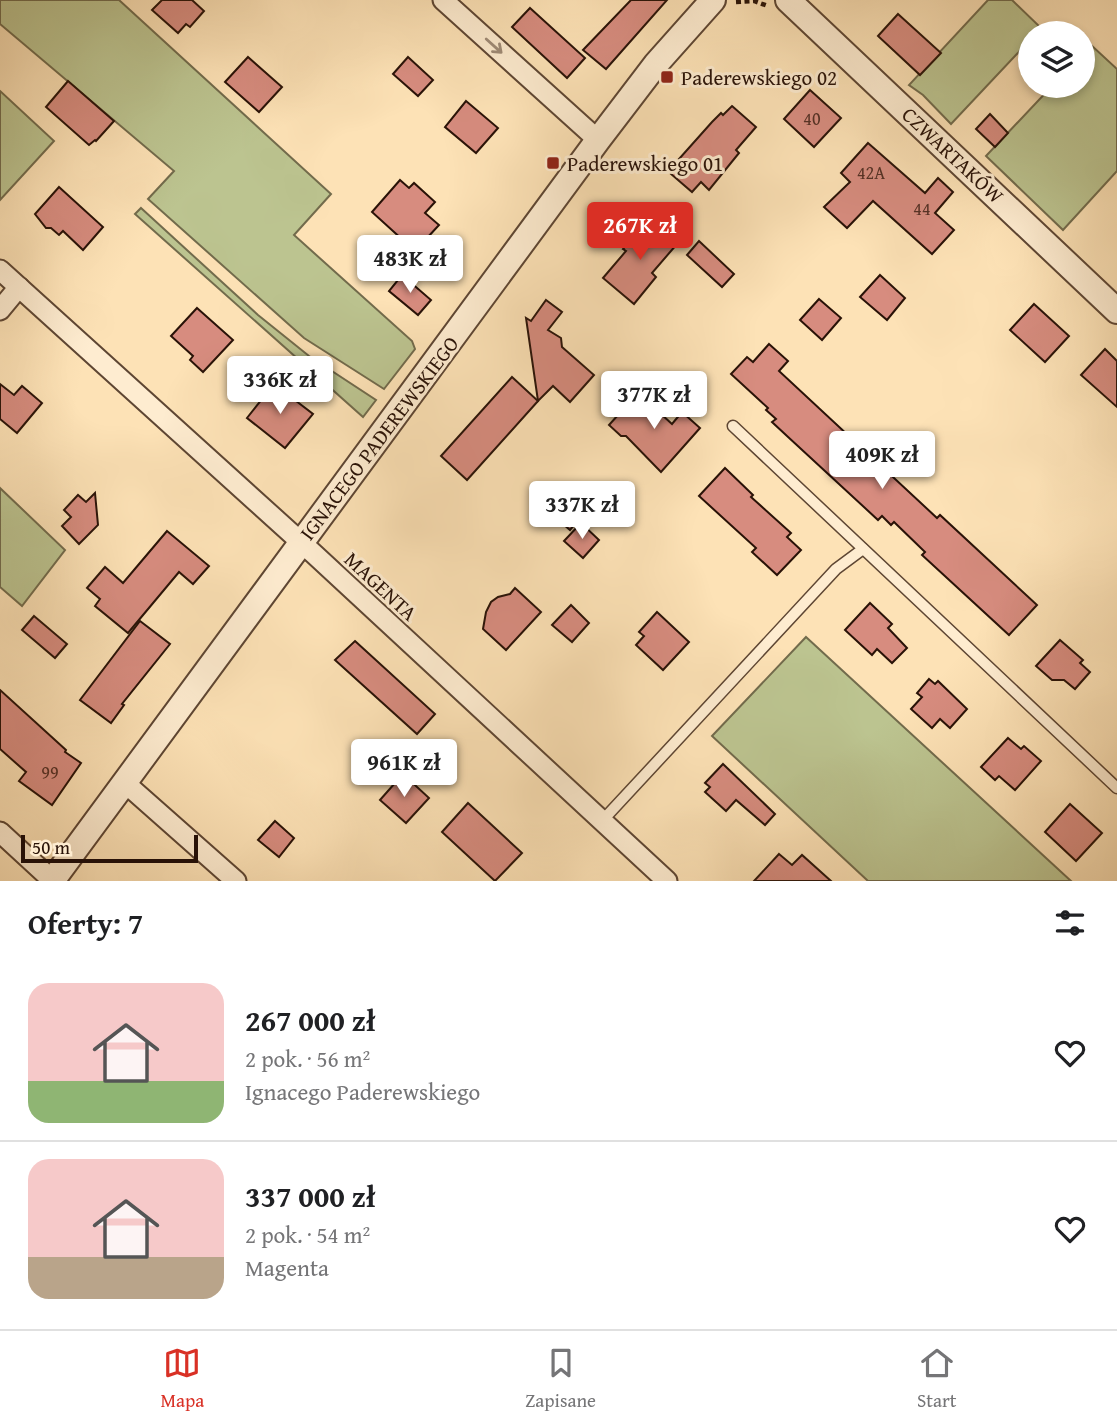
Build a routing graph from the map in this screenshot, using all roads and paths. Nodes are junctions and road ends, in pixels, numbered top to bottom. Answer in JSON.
{"nodes":[{"id":1,"x":443,"y":0,"type":"edge"},
{"id":2,"x":720,"y":3,"type":"edge"},
{"id":3,"x":783,"y":7,"type":"edge"},
{"id":4,"x":598,"y":139,"type":"junction"},
{"id":5,"x":0,"y":270,"type":"edge"},
{"id":6,"x":19,"y":287,"type":"junction"},
{"id":7,"x":0,"y":310,"type":"edge"},
{"id":8,"x":1117,"y":311,"type":"edge"},
{"id":9,"x":733,"y":426,"type":"dead end"},
{"id":10,"x":301,"y":543,"type":"junction"},
{"id":11,"x":863,"y":549,"type":"junction"},
{"id":12,"x":124,"y":782,"type":"junction"},
{"id":13,"x":1117,"y":788,"type":"edge"},
{"id":14,"x":602,"y":821,"type":"junction"},
{"id":15,"x":0,"y":832,"type":"edge"},
{"id":16,"x":52,"y":881,"type":"edge"},
{"id":17,"x":236,"y":881,"type":"edge"},
{"id":18,"x":667,"y":881,"type":"edge"}],
"edges":[{"from":1,"to":4,"type":"street","one_way":true},
{"from":2,"to":3,"type":"path"},
{"from":2,"to":4,"type":"street","name":"IGNACEGO PADEREWSKIEGO"},
{"from":3,"to":8,"type":"street","name":"CZWARTAKÓW"},
{"from":4,"to":10,"type":"street","name":"IGNACEGO PADEREWSKIEGO"},
{"from":5,"to":6,"type":"street","name":"MAGENTA"},
{"from":6,"to":7,"type":"street"},
{"from":6,"to":10,"type":"street","name":"MAGENTA"},
{"from":9,"to":11,"type":"lane"},
{"from":10,"to":12,"type":"street","name":"IGNACEGO PADEREWSKIEGO"},
{"from":10,"to":14,"type":"street","name":"MAGENTA"},
{"from":11,"to":13,"type":"lane"},
{"from":11,"to":14,"type":"lane"},
{"from":12,"to":16,"type":"street","name":"IGNACEGO PADEREWSKIEGO"},
{"from":12,"to":17,"type":"street"},
{"from":14,"to":18,"type":"street","name":"MAGENTA"},
{"from":15,"to":16,"type":"street"}]}
